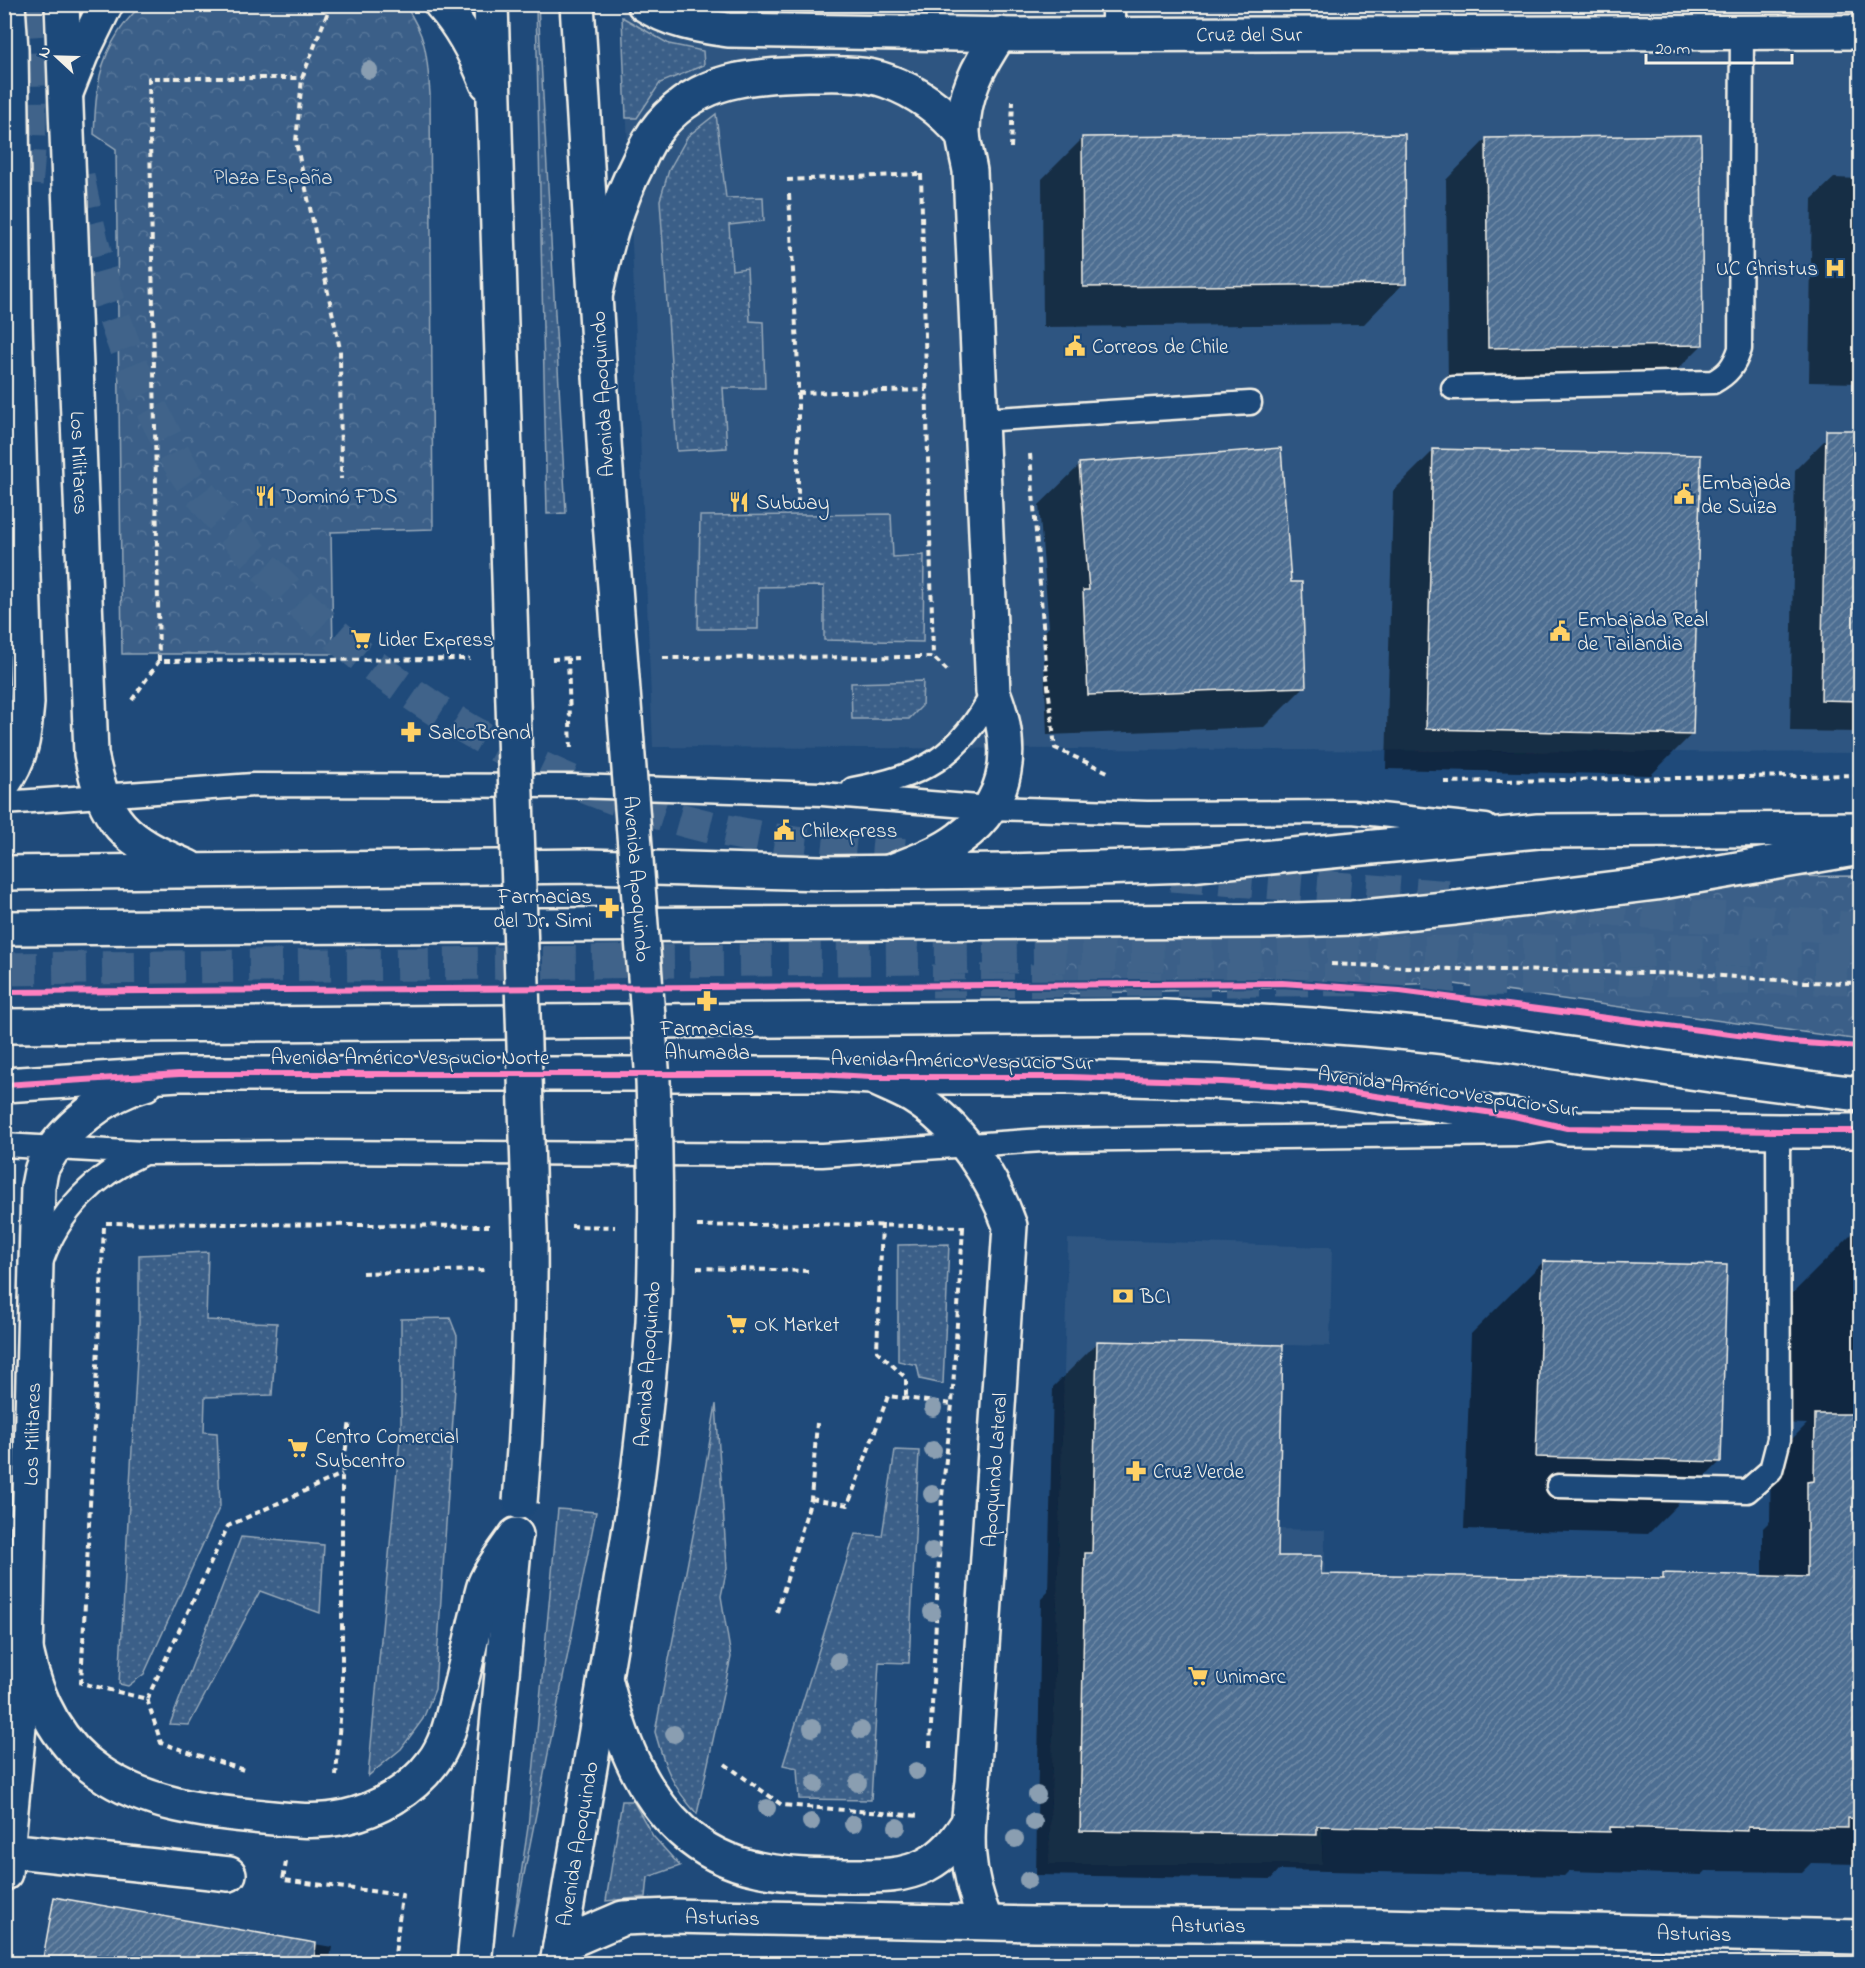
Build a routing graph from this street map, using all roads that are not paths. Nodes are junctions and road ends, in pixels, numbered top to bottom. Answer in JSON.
{"nodes":[{"id":1,"x":8,"y":4,"type":"edge"},
{"id":2,"x":62,"y":4,"type":"edge"},
{"id":3,"x":106,"y":4,"type":"edge"},
{"id":4,"x":441,"y":4,"type":"edge"},
{"id":5,"x":491,"y":4,"type":"edge"},
{"id":6,"x":578,"y":4,"type":"edge"},
{"id":7,"x":644,"y":4,"type":"edge"},
{"id":8,"x":1113,"y":19,"type":"edge"},
{"id":9,"x":1742,"y":32,"type":"junction"},
{"id":10,"x":1860,"y":32,"type":"edge"},
{"id":11,"x":1000,"y":34,"type":"junction"},
{"id":12,"x":66,"y":93,"type":"junction"},
{"id":13,"x":494,"y":99,"type":"junction"},
{"id":14,"x":963,"y":135,"type":"junction"},
{"id":15,"x":596,"y":292,"type":"junction"},
{"id":16,"x":1453,"y":388,"type":"dead end"},
{"id":17,"x":1250,"y":403,"type":"dead end"},
{"id":18,"x":980,"y":420,"type":"junction"},
{"id":19,"x":993,"y":693,"type":"junction"},
{"id":20,"x":4,"y":783,"type":"edge"},
{"id":21,"x":822,"y":794,"type":"junction"},
{"id":22,"x":102,"y":797,"type":"junction"},
{"id":23,"x":4,"y":803,"type":"edge"},
{"id":24,"x":990,"y":808,"type":"junction"},
{"id":25,"x":1860,"y":830,"type":"edge"},
{"id":26,"x":1538,"y":831,"type":"junction"},
{"id":27,"x":1860,"y":848,"type":"edge"},
{"id":28,"x":195,"y":870,"type":"junction"},
{"id":29,"x":4,"y":873,"type":"edge"},
{"id":30,"x":887,"y":873,"type":"junction"},
{"id":31,"x":4,"y":928,"type":"edge"},
{"id":32,"x":341,"y":1022,"type":"joint"},
{"id":33,"x":4,"y":1026,"type":"edge"},
{"id":34,"x":179,"y":1074,"type":"junction"},
{"id":35,"x":816,"y":1074,"type":"joint"},
{"id":36,"x":871,"y":1077,"type":"junction"},
{"id":37,"x":4,"y":1086,"type":"edge"},
{"id":38,"x":1860,"y":1094,"type":"edge"},
{"id":39,"x":1567,"y":1128,"type":"junction"},
{"id":40,"x":1778,"y":1131,"type":"junction"},
{"id":41,"x":1860,"y":1131,"type":"edge"},
{"id":42,"x":965,"y":1145,"type":"junction"},
{"id":43,"x":4,"y":1146,"type":"edge"},
{"id":44,"x":54,"y":1148,"type":"junction"},
{"id":45,"x":143,"y":1153,"type":"junction"},
{"id":46,"x":34,"y":1284,"type":"junction"},
{"id":47,"x":1558,"y":1486,"type":"dead end"},
{"id":48,"x":516,"y":1535,"type":"junction"},
{"id":49,"x":27,"y":1650,"type":"junction"},
{"id":50,"x":605,"y":1678,"type":"junction"},
{"id":51,"x":967,"y":1824,"type":"junction"},
{"id":52,"x":6,"y":1861,"type":"edge"},
{"id":53,"x":229,"y":1874,"type":"dead end"},
{"id":54,"x":986,"y":1922,"type":"junction"},
{"id":55,"x":1860,"y":1937,"type":"edge"},
{"id":56,"x":559,"y":1954,"type":"edge"},
{"id":57,"x":474,"y":1964,"type":"edge"}],
"edges":[{"from":1,"to":20,"type":"main road"},
{"from":2,"to":12,"type":"main road","name":"Los Militares"},
{"from":3,"to":12,"type":"main road"},
{"from":4,"to":13,"type":"main road"},
{"from":5,"to":13,"type":"main road"},
{"from":6,"to":15,"type":"main road","name":"Avenida Apoquindo"},
{"from":7,"to":11,"type":"main road","name":"Cruz del Sur"},
{"from":8,"to":9,"type":"main road","name":"Cruz del Sur"},
{"from":8,"to":11,"type":"main road","name":"Cruz del Sur"},
{"from":9,"to":10,"type":"main road","name":"Cruz del Sur"},
{"from":9,"to":16,"type":"lane"},
{"from":11,"to":14,"type":"main road"},
{"from":12,"to":22,"type":"main road","name":"Los Militares"},
{"from":13,"to":48,"type":"main road","bridge":true},
{"from":14,"to":15,"type":"main road"},
{"from":14,"to":18,"type":"main road"},
{"from":15,"to":50,"type":"main road","name":"Avenida Apoquindo","bridge":true},
{"from":17,"to":18,"type":"lane"},
{"from":18,"to":19,"type":"main road"},
{"from":19,"to":21,"type":"lane"},
{"from":19,"to":24,"type":"main road"},
{"from":21,"to":22,"type":"lane"},
{"from":21,"to":24,"type":"lane"},
{"from":22,"to":23,"type":"lane"},
{"from":22,"to":28,"type":"main road","name":"Los Militares"},
{"from":24,"to":26,"type":"lane"},
{"from":24,"to":30,"type":"main road"},
{"from":25,"to":26,"type":"main road"},
{"from":26,"to":30,"type":"main road"},
{"from":27,"to":31,"type":"main road"},
{"from":28,"to":29,"type":"main road"},
{"from":28,"to":30,"type":"main road"},
{"from":32,"to":33,"type":"main road","name":"Avenida Américo Vespucio Norte"},
{"from":32,"to":38,"type":"main road","name":"Avenida Américo Vespucio Sur"},
{"from":34,"to":35,"type":"main road","name":"Avenida Américo Vespucio Norte"},
{"from":34,"to":37,"type":"main road","name":"Avenida Américo Vespucio Norte"},
{"from":34,"to":44,"type":"main road","name":"Los Militares"},
{"from":35,"to":36,"type":"main road","name":"Avenida Américo Vespucio Sur"},
{"from":36,"to":39,"type":"main road","name":"Avenida Américo Vespucio Sur"},
{"from":36,"to":42,"type":"main road","name":"Apoquindo Lateral"},
{"from":39,"to":40,"type":"main road","name":"Avenida Américo Vespucio Sur"},
{"from":39,"to":42,"type":"lane","name":"Avenida Américo Vespucio Sur"},
{"from":40,"to":41,"type":"main road","name":"Avenida Américo Vespucio Sur"},
{"from":40,"to":47,"type":"lane"},
{"from":42,"to":45,"type":"lane","name":"Avenida Américo Vespucio Sur"},
{"from":42,"to":51,"type":"main road","name":"Apoquindo Lateral"},
{"from":43,"to":44,"type":"lane"},
{"from":44,"to":45,"type":"lane"},
{"from":44,"to":46,"type":"main road","name":"Los Militares"},
{"from":45,"to":46,"type":"lane","name":"Los Militares"},
{"from":46,"to":49,"type":"main road","name":"Los Militares"},
{"from":48,"to":49,"type":"main road"},
{"from":48,"to":57,"type":"main road"},
{"from":49,"to":52,"type":"main road","name":"Los Militares"},
{"from":50,"to":51,"type":"main road"},
{"from":50,"to":56,"type":"main road","name":"Avenida Apoquindo"},
{"from":51,"to":54,"type":"main road","name":"Apoquindo Lateral"},
{"from":52,"to":53,"type":"main road"},
{"from":54,"to":55,"type":"main road","name":"Asturias"},
{"from":54,"to":56,"type":"main road","name":"Asturias"}]}
